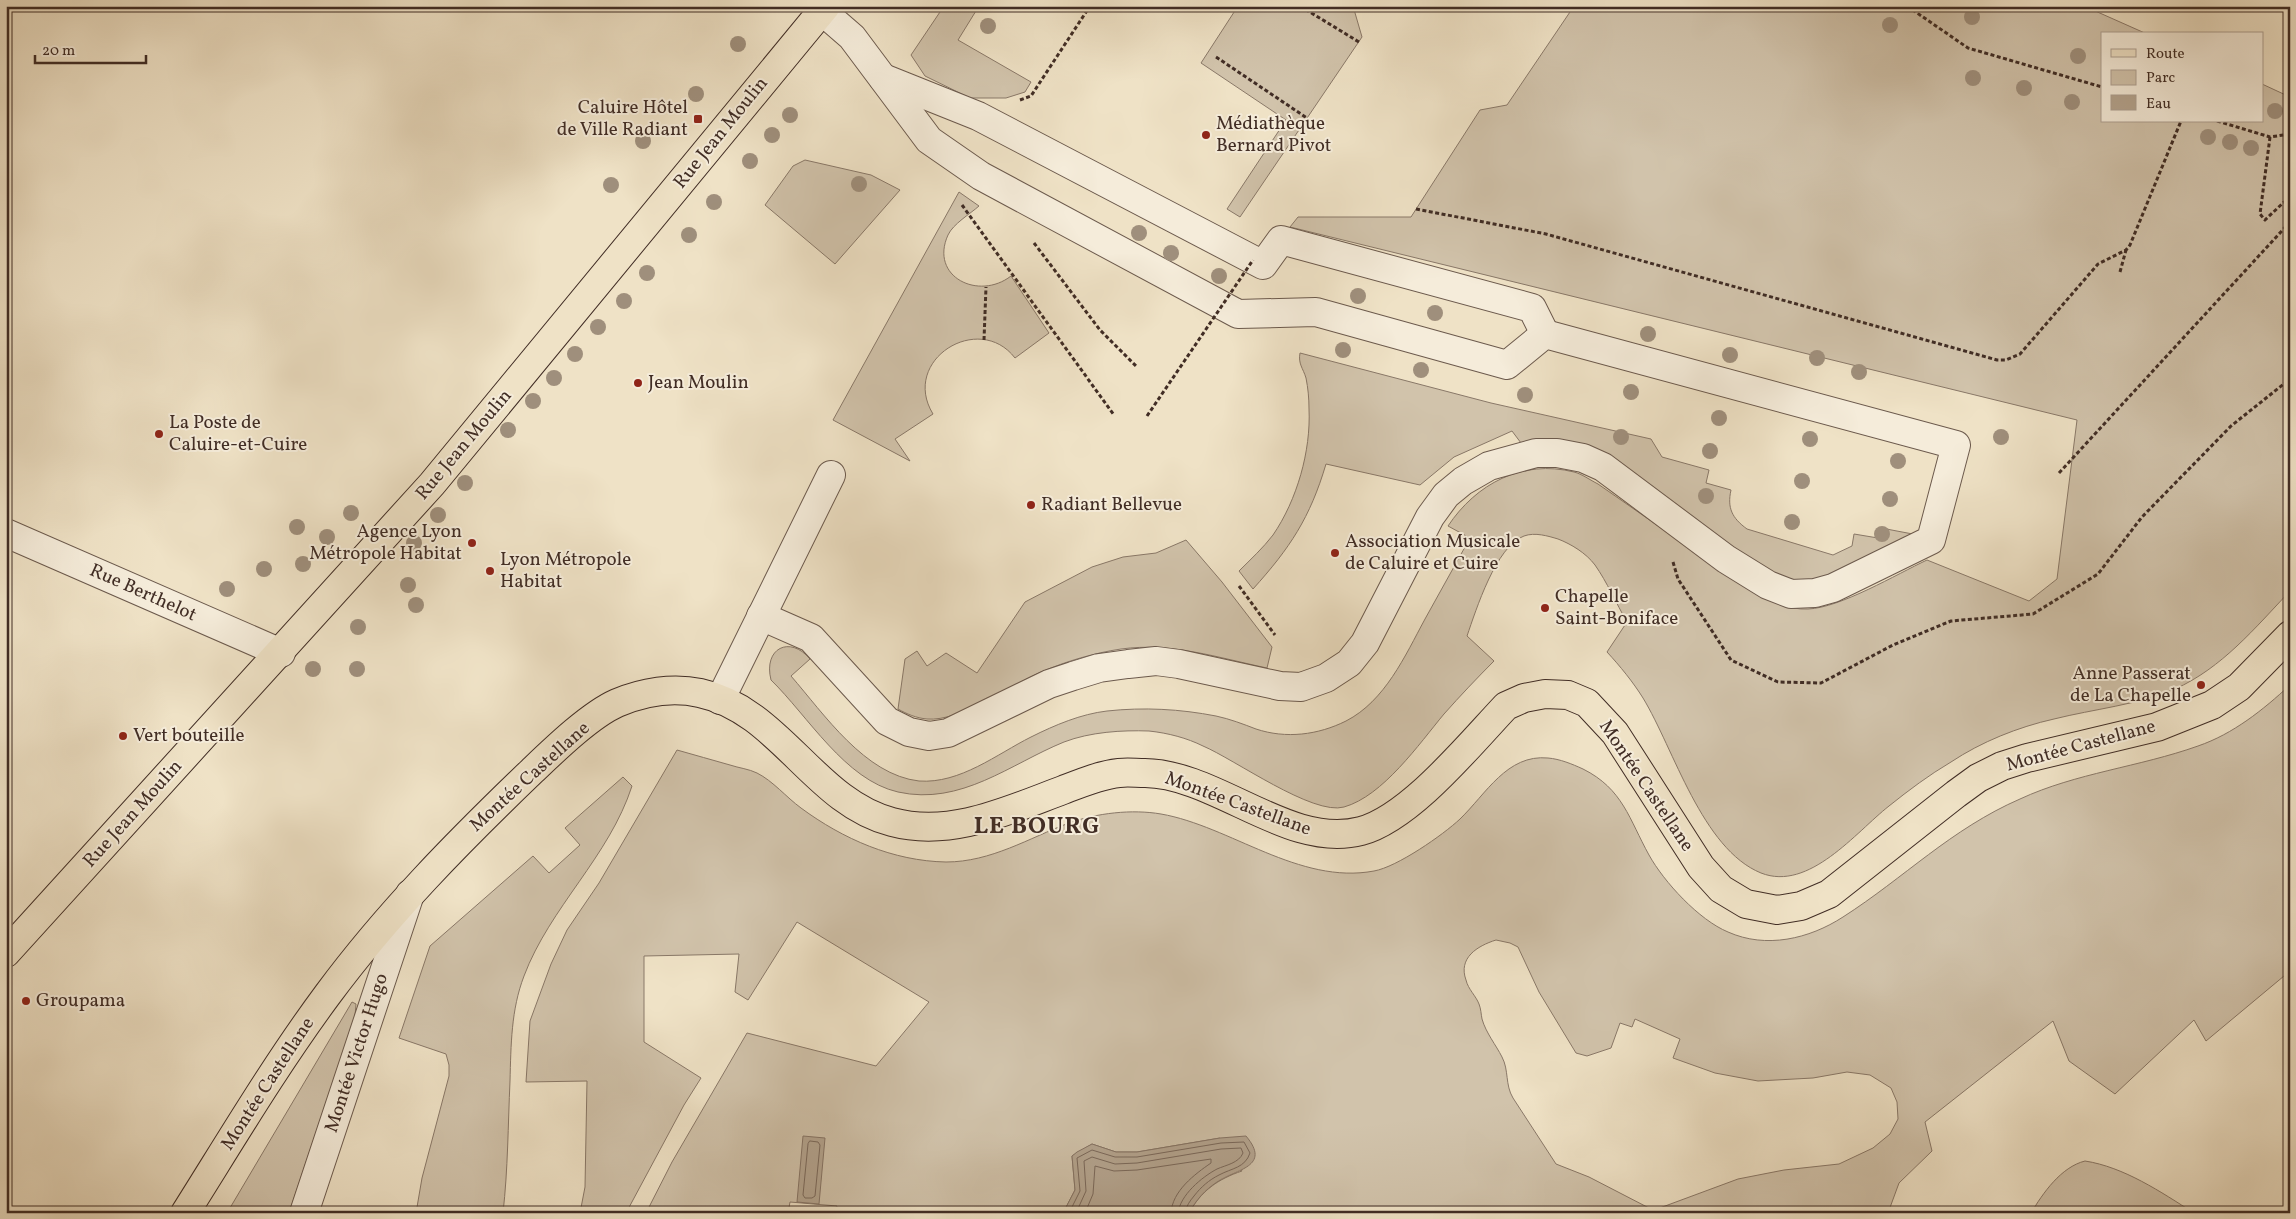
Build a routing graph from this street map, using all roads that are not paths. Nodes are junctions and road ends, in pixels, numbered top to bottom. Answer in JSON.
{"nodes":[{"id":1,"x":824,"y":9,"type":"edge"},
{"id":2,"x":883,"y":78,"type":"junction"},
{"id":3,"x":1545,"y":334,"type":"junction"},
{"id":4,"x":831,"y":474,"type":"dead end"},
{"id":5,"x":6,"y":533,"type":"edge"},
{"id":6,"x":761,"y":616,"type":"junction"},
{"id":7,"x":2290,"y":635,"type":"edge"},
{"id":8,"x":281,"y":653,"type":"junction"},
{"id":9,"x":720,"y":700,"type":"junction"},
{"id":10,"x":410,"y":894,"type":"junction"},
{"id":11,"x":6,"y":952,"type":"edge"},
{"id":12,"x":185,"y":1213,"type":"edge"},
{"id":13,"x":304,"y":1213,"type":"edge"}],
"edges":[{"from":1,"to":2,"type":"street"},
{"from":1,"to":8,"type":"main road","name":"Rue Jean Moulin"},
{"from":2,"to":3,"type":"street"},
{"from":2,"to":3,"type":"street"},
{"from":3,"to":6,"type":"street"},
{"from":4,"to":6,"type":"street"},
{"from":5,"to":8,"type":"street","name":"Rue Berthelot"},
{"from":6,"to":9,"type":"street"},
{"from":7,"to":9,"type":"main road","name":"Montée Castellane"},
{"from":8,"to":11,"type":"main road","name":"Rue Jean Moulin"},
{"from":9,"to":10,"type":"main road","name":"Montée Castellane"},
{"from":10,"to":12,"type":"main road","name":"Montée Castellane"},
{"from":10,"to":13,"type":"street","name":"Montée Victor Hugo"}]}
